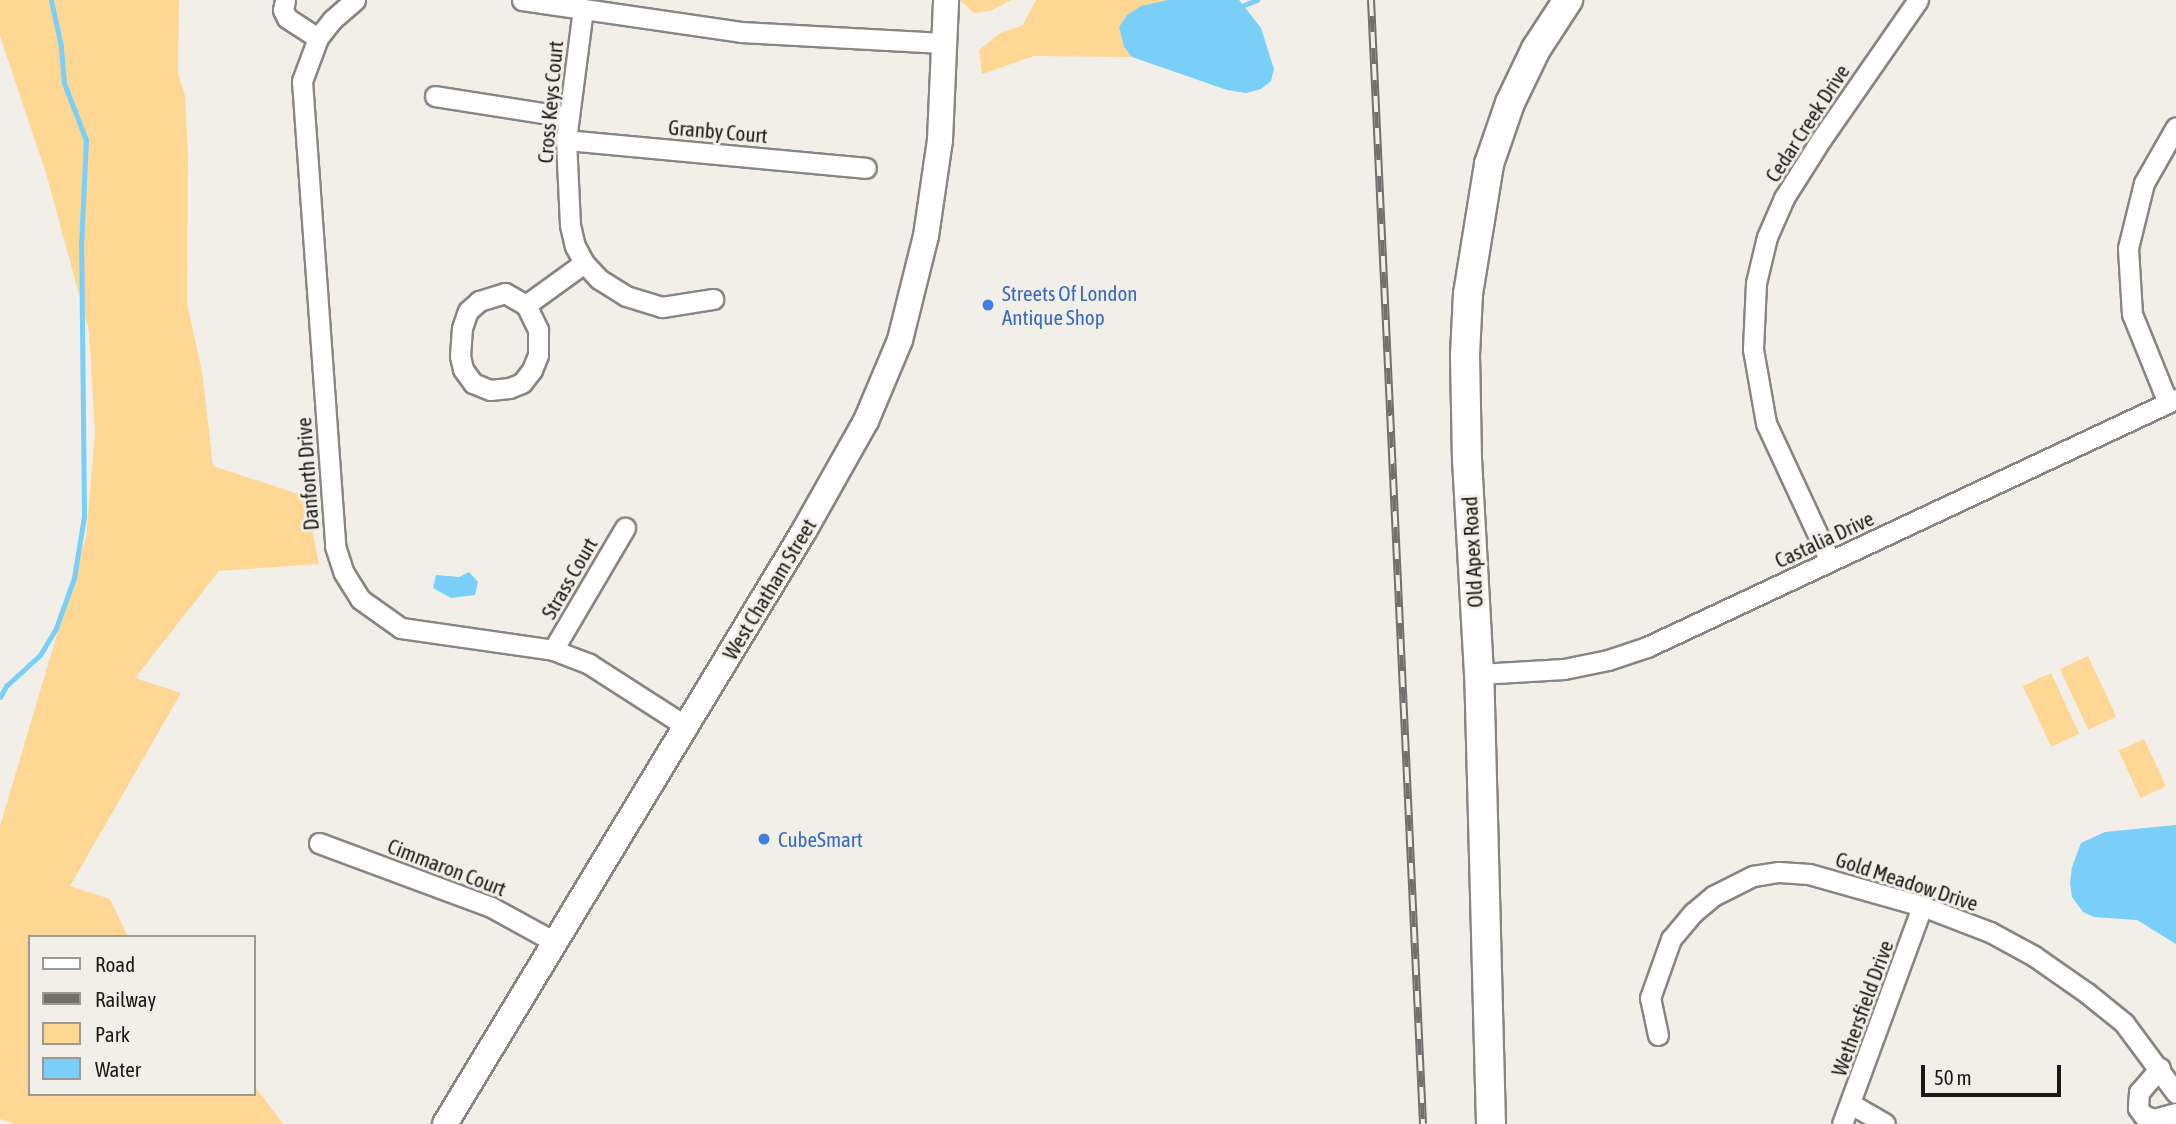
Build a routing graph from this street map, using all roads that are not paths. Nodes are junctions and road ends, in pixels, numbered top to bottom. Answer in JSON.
{"nodes":[{"id":1,"x":285,"y":0,"type":"edge"},
{"id":2,"x":355,"y":0,"type":"edge"},
{"id":3,"x":522,"y":0,"type":"edge"},
{"id":4,"x":946,"y":0,"type":"edge"},
{"id":5,"x":1568,"y":0,"type":"edge"},
{"id":6,"x":1918,"y":0,"type":"edge"},
{"id":7,"x":583,"y":9,"type":"junction"},
{"id":8,"x":318,"y":38,"type":"junction"},
{"id":9,"x":943,"y":43,"type":"junction"},
{"id":10,"x":435,"y":96,"type":"dead end"},
{"id":11,"x":567,"y":117,"type":"junction"},
{"id":12,"x":2176,"y":127,"type":"edge"},
{"id":13,"x":566,"y":140,"type":"junction"},
{"id":14,"x":866,"y":168,"type":"dead end"},
{"id":15,"x":584,"y":263,"type":"junction"},
{"id":16,"x":713,"y":299,"type":"dead end"},
{"id":17,"x":526,"y":305,"type":"junction"},
{"id":18,"x":2172,"y":401,"type":"edge"},
{"id":19,"x":625,"y":528,"type":"dead end"},
{"id":20,"x":1830,"y":561,"type":"junction"},
{"id":21,"x":553,"y":650,"type":"junction"},
{"id":22,"x":1479,"y":674,"type":"junction"},
{"id":23,"x":687,"y":727,"type":"junction"},
{"id":24,"x":319,"y":843,"type":"dead end"},
{"id":25,"x":1922,"y":906,"type":"junction"},
{"id":26,"x":555,"y":942,"type":"junction"},
{"id":27,"x":1658,"y":1035,"type":"dead end"},
{"id":28,"x":2160,"y":1068,"type":"junction"},
{"id":29,"x":2176,"y":1093,"type":"edge"},
{"id":30,"x":1851,"y":1104,"type":"junction"},
{"id":31,"x":2176,"y":1113,"type":"edge"},
{"id":32,"x":445,"y":1124,"type":"edge"},
{"id":33,"x":1491,"y":1124,"type":"edge"},
{"id":34,"x":1842,"y":1124,"type":"edge"},
{"id":35,"x":1885,"y":1124,"type":"edge"}],
"edges":[{"from":1,"to":8,"type":"street"},
{"from":2,"to":8,"type":"street","name":"Danforth Drive"},
{"from":3,"to":7,"type":"street"},
{"from":4,"to":9,"type":"street","name":"West Chatham Street"},
{"from":5,"to":22,"type":"main road","name":"Old Apex Road"},
{"from":6,"to":20,"type":"street","name":"Cedar Creek Drive"},
{"from":7,"to":9,"type":"street"},
{"from":7,"to":11,"type":"street","name":"Cross Keys Court"},
{"from":8,"to":21,"type":"street","name":"Danforth Drive"},
{"from":9,"to":23,"type":"street","name":"West Chatham Street"},
{"from":10,"to":11,"type":"street"},
{"from":11,"to":13,"type":"street","name":"Cross Keys Court"},
{"from":12,"to":18,"type":"street"},
{"from":13,"to":14,"type":"street","name":"Granby Court"},
{"from":13,"to":15,"type":"street","name":"Cross Keys Court"},
{"from":15,"to":16,"type":"street","name":"Cross Keys Court"},
{"from":15,"to":17,"type":"street"},
{"from":17,"to":17,"type":"street"},
{"from":18,"to":20,"type":"street","name":"Castalia Drive"},
{"from":19,"to":21,"type":"street","name":"Strass Court"},
{"from":20,"to":22,"type":"street","name":"Castalia Drive"},
{"from":21,"to":23,"type":"street","name":"Danforth Drive"},
{"from":22,"to":33,"type":"main road","name":"Old Apex Road"},
{"from":23,"to":26,"type":"street","name":"West Chatham Street"},
{"from":24,"to":26,"type":"street","name":"Cimmaron Court"},
{"from":25,"to":27,"type":"street","name":"Gold Meadow Drive"},
{"from":25,"to":28,"type":"street","name":"Gold Meadow Drive"},
{"from":25,"to":30,"type":"street","name":"Wethersfield Drive"},
{"from":26,"to":32,"type":"street","name":"West Chatham Street"},
{"from":28,"to":29,"type":"street","name":"Gold Meadow Drive"},
{"from":28,"to":31,"type":"street"},
{"from":30,"to":34,"type":"street","name":"Wethersfield Drive"},
{"from":30,"to":35,"type":"street"}]}
